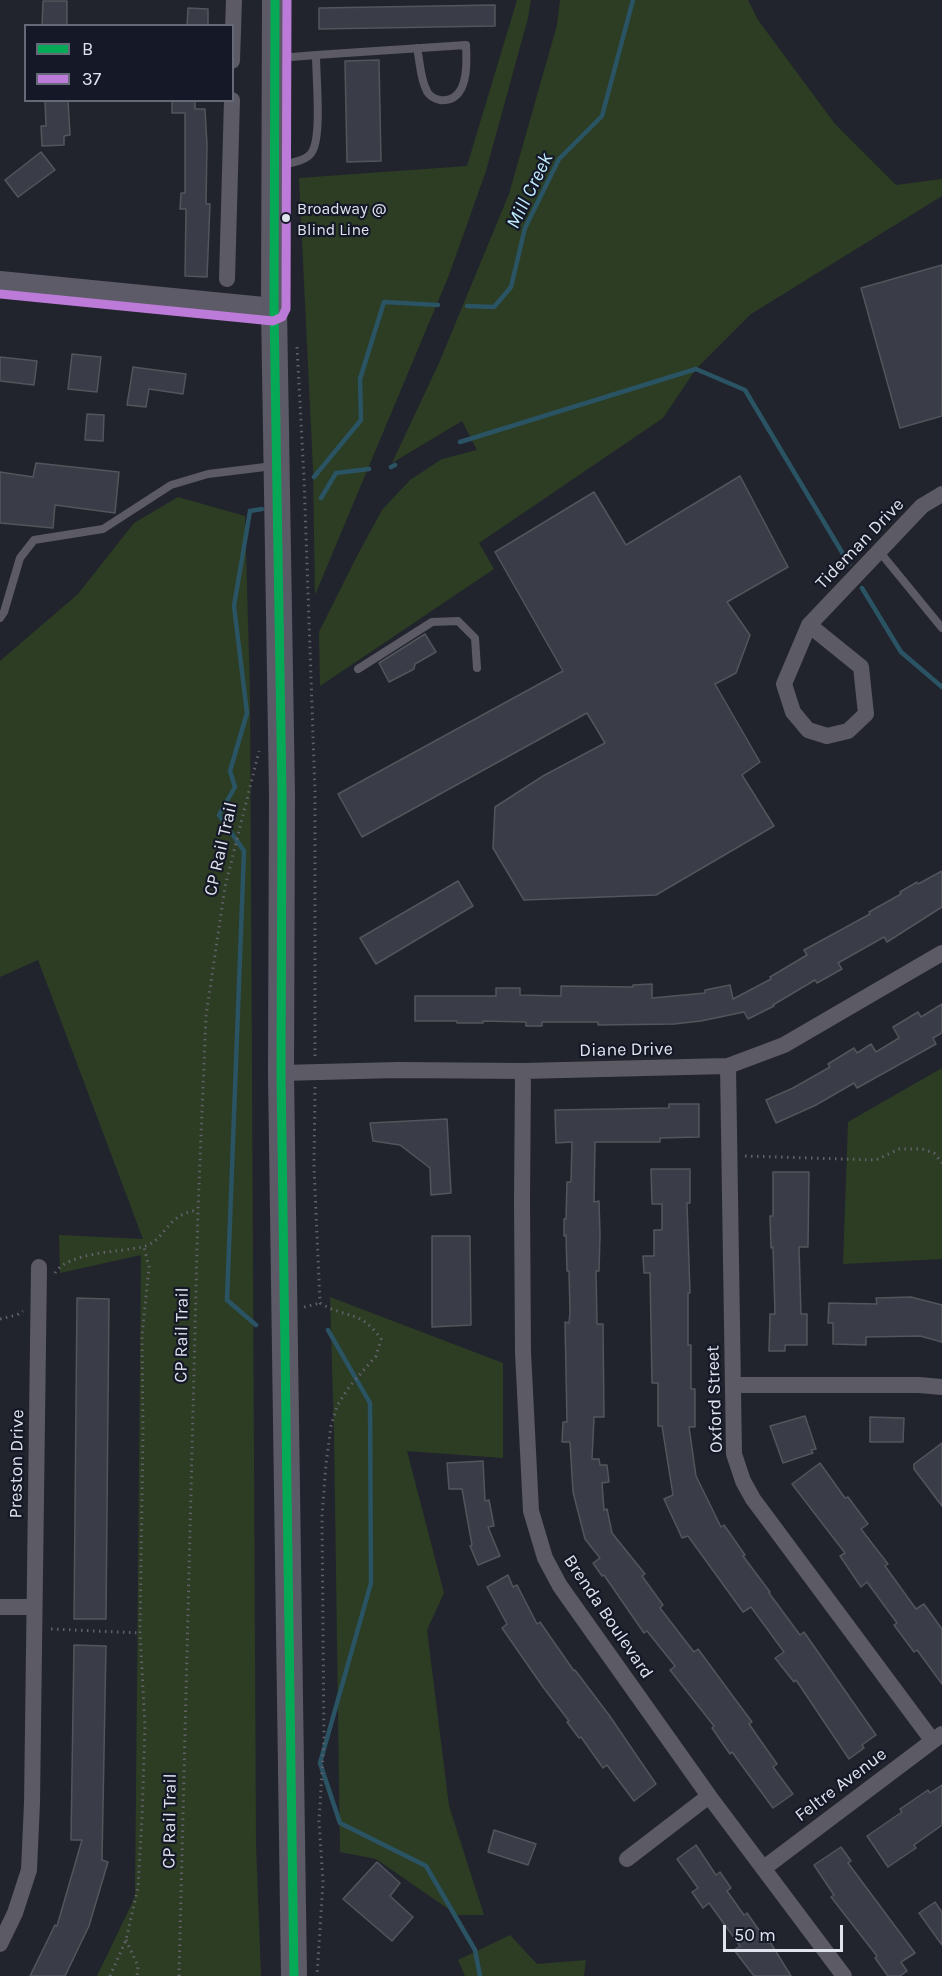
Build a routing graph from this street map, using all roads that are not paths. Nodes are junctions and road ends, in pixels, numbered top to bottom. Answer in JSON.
{"nodes":[{"id":1,"x":234,"y":0,"type":"edge"},
{"id":2,"x":275,"y":0,"type":"edge"},
{"id":3,"x":233,"y":24,"type":"edge"},
{"id":4,"x":417,"y":48,"type":"junction"},
{"id":5,"x":316,"y":55,"type":"junction"},
{"id":6,"x":275,"y":58,"type":"junction"},
{"id":7,"x":232,"y":102,"type":"edge"},
{"id":8,"x":274,"y":167,"type":"junction"},
{"id":9,"x":227,"y":279,"type":"dead end"},
{"id":10,"x":0,"y":282,"type":"edge"},
{"id":11,"x":274,"y":309,"type":"junction"},
{"id":12,"x":277,"y":465,"type":"junction"},
{"id":13,"x":942,"y":494,"type":"edge"},
{"id":14,"x":879,"y":551,"type":"junction"},
{"id":15,"x":0,"y":618,"type":"edge"},
{"id":16,"x":809,"y":625,"type":"junction"},
{"id":17,"x":942,"y":628,"type":"edge"},
{"id":18,"x":477,"y":668,"type":"dead end"},
{"id":19,"x":358,"y":669,"type":"dead end"},
{"id":20,"x":942,"y":952,"type":"edge"},
{"id":21,"x":728,"y":1066,"type":"junction"},
{"id":22,"x":523,"y":1071,"type":"junction"},
{"id":23,"x":281,"y":1073,"type":"junction"},
{"id":24,"x":39,"y":1267,"type":"dead end"},
{"id":25,"x":734,"y":1385,"type":"junction"},
{"id":26,"x":942,"y":1387,"type":"edge"},
{"id":27,"x":0,"y":1607,"type":"edge"},
{"id":28,"x":34,"y":1607,"type":"junction"},
{"id":29,"x":937,"y":1737,"type":"edge"},
{"id":30,"x":709,"y":1796,"type":"junction"},
{"id":31,"x":627,"y":1859,"type":"dead end"},
{"id":32,"x":764,"y":1868,"type":"junction"},
{"id":33,"x":0,"y":1944,"type":"edge"},
{"id":34,"x":294,"y":1976,"type":"edge"},
{"id":35,"x":844,"y":1976,"type":"edge"}],
"edges":[{"from":1,"to":3,"type":"street"},
{"from":2,"to":6,"type":"main road"},
{"from":4,"to":4,"type":"lane"},
{"from":4,"to":5,"type":"lane"},
{"from":5,"to":6,"type":"lane"},
{"from":5,"to":8,"type":"lane"},
{"from":6,"to":8,"type":"main road"},
{"from":7,"to":9,"type":"street"},
{"from":8,"to":11,"type":"main road"},
{"from":10,"to":11,"type":"street"},
{"from":11,"to":12,"type":"main road"},
{"from":12,"to":15,"type":"lane"},
{"from":12,"to":23,"type":"main road"},
{"from":13,"to":14,"type":"street","name":"Tideman Drive"},
{"from":14,"to":16,"type":"street","name":"Tideman Drive"},
{"from":14,"to":17,"type":"lane"},
{"from":16,"to":16,"type":"street","name":"Tideman Drive"},
{"from":18,"to":19,"type":"lane"},
{"from":20,"to":21,"type":"street","name":"Diane Drive"},
{"from":21,"to":22,"type":"street","name":"Diane Drive"},
{"from":21,"to":25,"type":"street","name":"Oxford Street"},
{"from":22,"to":23,"type":"street","name":"Diane Drive"},
{"from":22,"to":30,"type":"street","name":"Brenda Boulevard"},
{"from":23,"to":34,"type":"main road"},
{"from":24,"to":28,"type":"street","name":"Preston Drive"},
{"from":25,"to":26,"type":"street"},
{"from":25,"to":29,"type":"street","name":"Oxford Street"},
{"from":27,"to":28,"type":"street"},
{"from":28,"to":33,"type":"street","name":"Preston Drive"},
{"from":29,"to":32,"type":"street","name":"Feltre Avenue"},
{"from":30,"to":31,"type":"street"},
{"from":30,"to":32,"type":"street","name":"Brenda Boulevard"},
{"from":32,"to":35,"type":"street","name":"Brenda Boulevard"}]}
